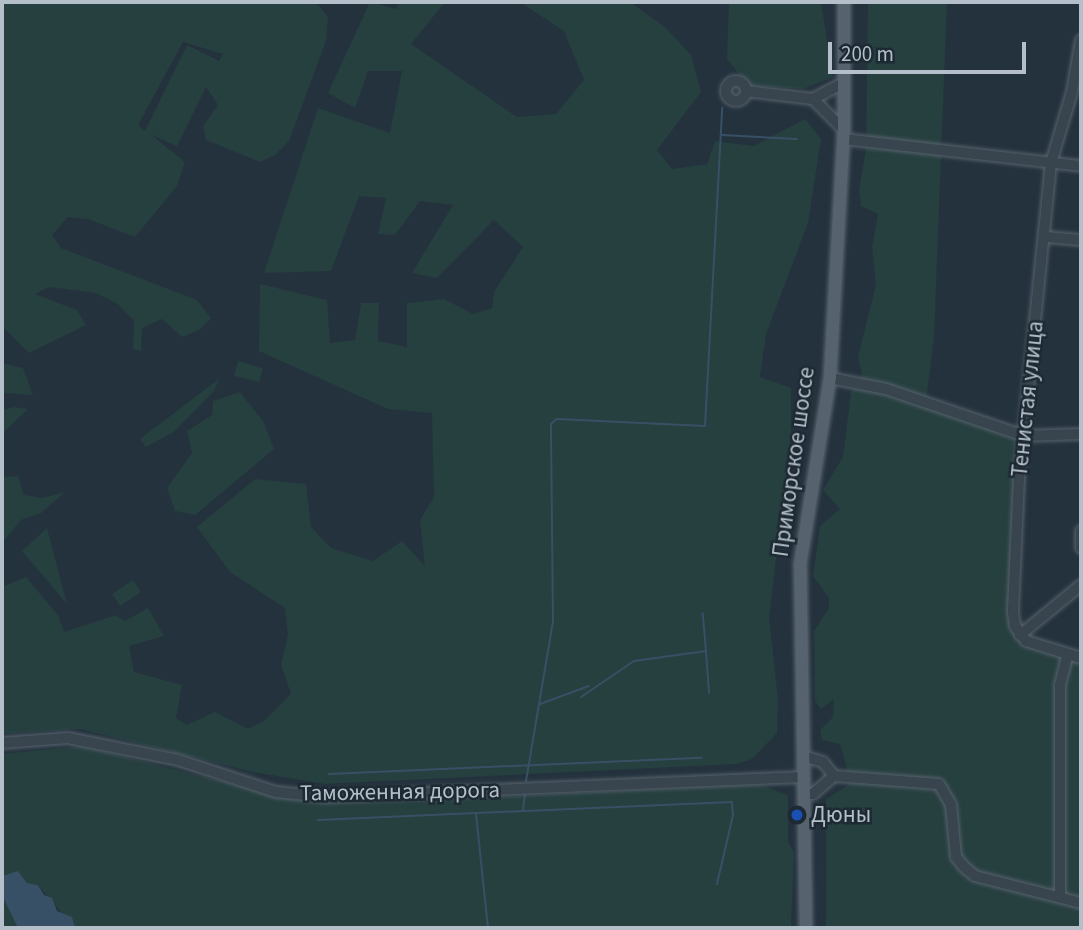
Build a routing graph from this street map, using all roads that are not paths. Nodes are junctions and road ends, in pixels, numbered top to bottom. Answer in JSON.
{"nodes":[{"id":1,"x":844,"y":2,"type":"edge"},
{"id":2,"x":1081,"y":40,"type":"edge"},
{"id":3,"x":845,"y":82,"type":"junction"},
{"id":4,"x":746,"y":91,"type":"dead end"},
{"id":5,"x":813,"y":99,"type":"junction"},
{"id":6,"x":844,"y":134,"type":"junction"},
{"id":7,"x":1051,"y":163,"type":"junction"},
{"id":8,"x":1081,"y":166,"type":"edge"},
{"id":9,"x":1046,"y":236,"type":"junction"},
{"id":10,"x":1081,"y":240,"type":"edge"},
{"id":11,"x":830,"y":377,"type":"junction"},
{"id":12,"x":1081,"y":434,"type":"edge"},
{"id":13,"x":1024,"y":436,"type":"junction"},
{"id":14,"x":1081,"y":531,"type":"edge"},
{"id":15,"x":1081,"y":548,"type":"edge"},
{"id":16,"x":1081,"y":584,"type":"edge"},
{"id":17,"x":1020,"y":635,"type":"junction"},
{"id":18,"x":1068,"y":654,"type":"junction"},
{"id":19,"x":1081,"y":658,"type":"edge"},
{"id":20,"x":2,"y":743,"type":"edge"},
{"id":21,"x":806,"y":757,"type":"junction"},
{"id":22,"x":834,"y":776,"type":"junction"},
{"id":23,"x":806,"y":777,"type":"junction"},
{"id":24,"x":805,"y":794,"type":"junction"},
{"id":25,"x":1060,"y":897,"type":"junction"},
{"id":26,"x":1081,"y":903,"type":"edge"},
{"id":27,"x":806,"y":928,"type":"edge"}],
"edges":[{"from":1,"to":3,"type":"main road","name":"Приморское шоссе"},
{"from":2,"to":7,"type":"street","name":"Тенистая улица"},
{"from":3,"to":5,"type":"street"},
{"from":3,"to":6,"type":"main road","name":"Приморское шоссе"},
{"from":4,"to":5,"type":"street"},
{"from":5,"to":6,"type":"street"},
{"from":6,"to":7,"type":"street"},
{"from":6,"to":11,"type":"main road","name":"Приморское шоссе"},
{"from":7,"to":8,"type":"street"},
{"from":7,"to":9,"type":"street","name":"Тенистая улица"},
{"from":9,"to":10,"type":"street"},
{"from":9,"to":13,"type":"street","name":"Тенистая улица"},
{"from":11,"to":13,"type":"street"},
{"from":11,"to":21,"type":"main road","name":"Приморское шоссе"},
{"from":12,"to":13,"type":"street"},
{"from":13,"to":17,"type":"street","name":"Тенистая улица"},
{"from":14,"to":15,"type":"street"},
{"from":16,"to":17,"type":"street"},
{"from":17,"to":18,"type":"street"},
{"from":18,"to":19,"type":"street"},
{"from":18,"to":25,"type":"street"},
{"from":20,"to":23,"type":"street","name":"Таможенная дорога"},
{"from":21,"to":22,"type":"street"},
{"from":21,"to":23,"type":"main road","name":"Приморское шоссе"},
{"from":22,"to":24,"type":"street"},
{"from":22,"to":25,"type":"street"},
{"from":23,"to":24,"type":"main road","name":"Приморское шоссе"},
{"from":24,"to":27,"type":"main road","name":"Приморское шоссе"},
{"from":25,"to":26,"type":"street"}]}
